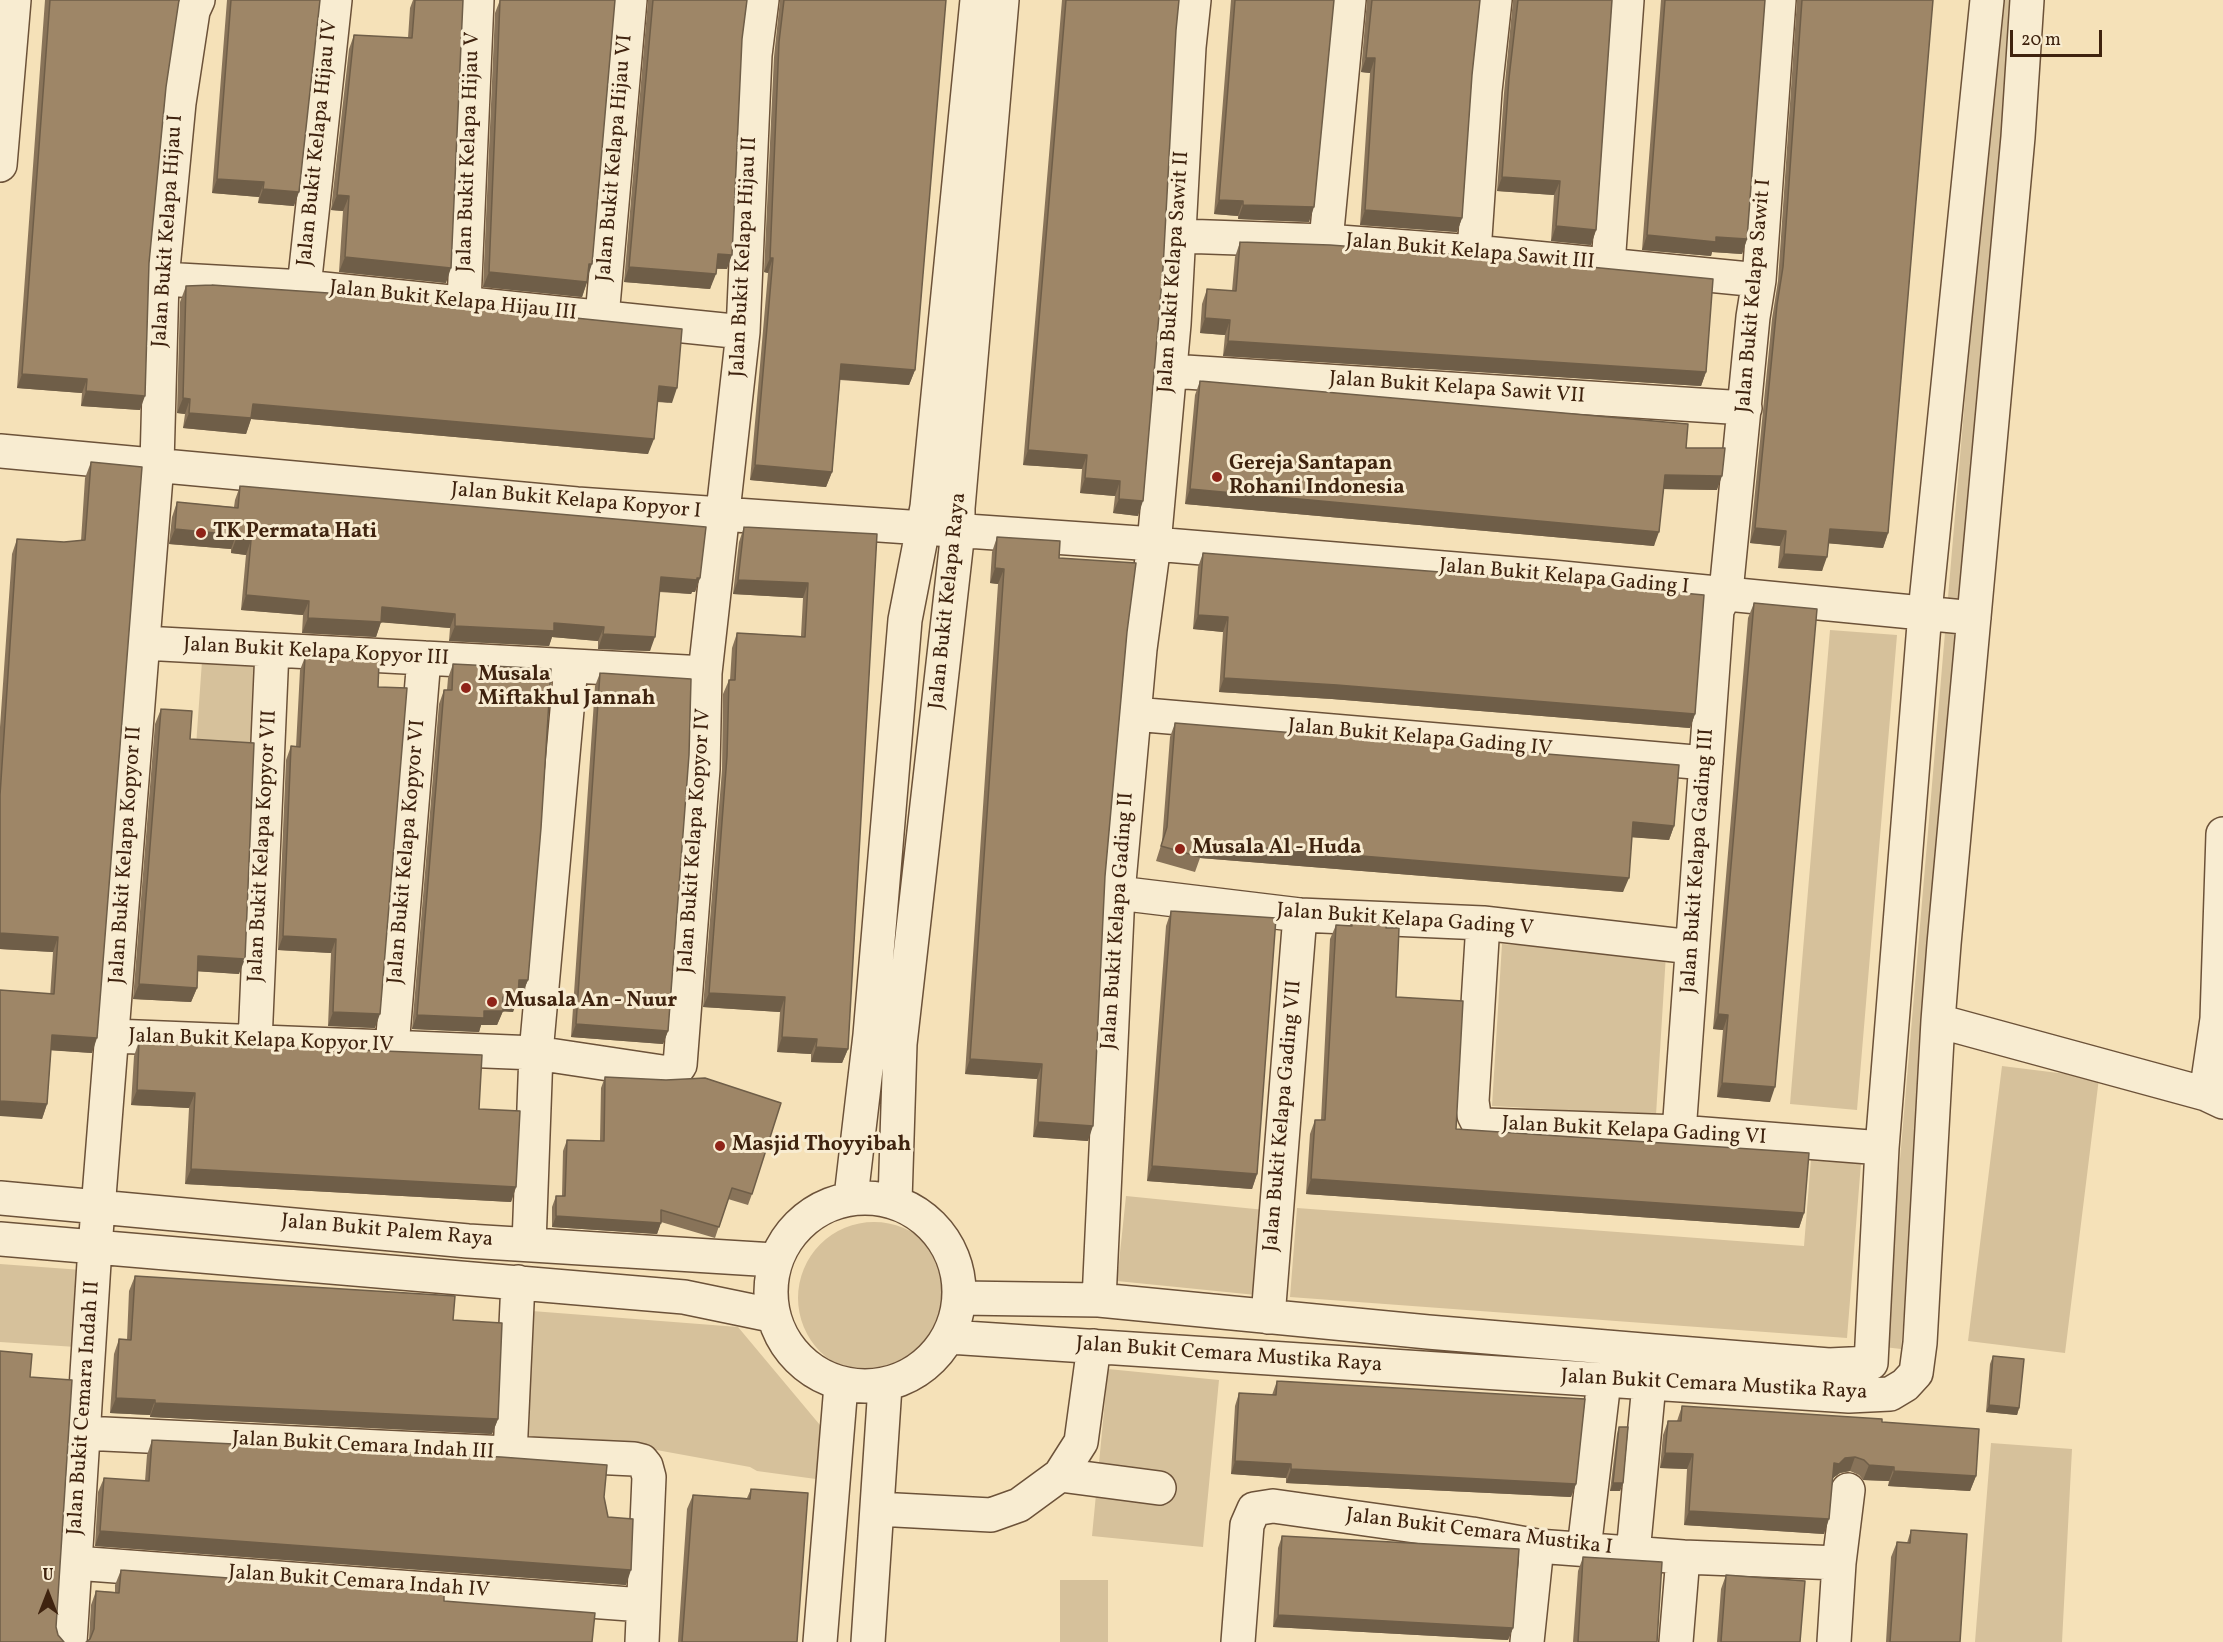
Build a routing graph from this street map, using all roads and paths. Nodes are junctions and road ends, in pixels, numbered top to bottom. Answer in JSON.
{"nodes":[{"id":1,"x":14,"y":0,"type":"edge"},
{"id":2,"x":198,"y":0,"type":"edge"},
{"id":3,"x":335,"y":0,"type":"edge"},
{"id":4,"x":477,"y":0,"type":"edge"},
{"id":5,"x":630,"y":0,"type":"edge"},
{"id":6,"x":762,"y":0,"type":"edge"},
{"id":7,"x":977,"y":0,"type":"edge"},
{"id":8,"x":1002,"y":0,"type":"edge"},
{"id":9,"x":1194,"y":0,"type":"edge"},
{"id":10,"x":1348,"y":0,"type":"edge"},
{"id":11,"x":1495,"y":0,"type":"edge"},
{"id":12,"x":1627,"y":0,"type":"edge"},
{"id":13,"x":1779,"y":0,"type":"edge"},
{"id":14,"x":1987,"y":0,"type":"edge"},
{"id":15,"x":2027,"y":0,"type":"edge"},
{"id":16,"x":983,"y":73,"type":"junction"},
{"id":17,"x":1,"y":145,"type":"edge"},
{"id":18,"x":1180,"y":236,"type":"junction"},
{"id":19,"x":1326,"y":241,"type":"junction"},
{"id":20,"x":1474,"y":252,"type":"junction"},
{"id":21,"x":1608,"y":265,"type":"junction"},
{"id":22,"x":162,"y":279,"type":"junction"},
{"id":23,"x":1759,"y":280,"type":"junction"},
{"id":24,"x":304,"y":287,"type":"junction"},
{"id":25,"x":464,"y":303,"type":"junction"},
{"id":26,"x":602,"y":317,"type":"junction"},
{"id":27,"x":743,"y":332,"type":"junction"},
{"id":28,"x":1170,"y":371,"type":"junction"},
{"id":29,"x":1745,"y":408,"type":"junction"},
{"id":30,"x":0,"y":451,"type":"edge"},
{"id":31,"x":157,"y":464,"type":"junction"},
{"id":32,"x":724,"y":514,"type":"junction"},
{"id":33,"x":922,"y":529,"type":"junction"},
{"id":34,"x":958,"y":531,"type":"junction"},
{"id":35,"x":1154,"y":544,"type":"junction"},
{"id":36,"x":1726,"y":592,"type":"junction"},
{"id":37,"x":1926,"y":612,"type":"junction"},
{"id":38,"x":1974,"y":618,"type":"junction"},
{"id":39,"x":143,"y":643,"type":"junction"},
{"id":40,"x":272,"y":650,"type":"junction"},
{"id":41,"x":424,"y":658,"type":"junction"},
{"id":42,"x":571,"y":666,"type":"junction"},
{"id":43,"x":705,"y":673,"type":"junction"},
{"id":44,"x":1134,"y":714,"type":"junction"},
{"id":45,"x":1706,"y":763,"type":"junction"},
{"id":46,"x":2223,"y":834,"type":"edge"},
{"id":47,"x":1118,"y":893,"type":"junction"},
{"id":48,"x":1300,"y":915,"type":"junction"},
{"id":49,"x":1483,"y":923,"type":"junction"},
{"id":50,"x":1692,"y":947,"type":"junction"},
{"id":51,"x":1938,"y":1021,"type":"junction"},
{"id":52,"x":113,"y":1036,"type":"junction"},
{"id":53,"x":255,"y":1041,"type":"junction"},
{"id":54,"x":392,"y":1047,"type":"junction"},
{"id":55,"x":536,"y":1053,"type":"junction"},
{"id":56,"x":2214,"y":1098,"type":"edge"},
{"id":57,"x":1679,"y":1132,"type":"junction"},
{"id":58,"x":1882,"y":1148,"type":"junction"},
{"id":59,"x":851,"y":1197,"type":"junction"},
{"id":60,"x":0,"y":1198,"type":"edge"},
{"id":61,"x":895,"y":1201,"type":"junction"},
{"id":62,"x":99,"y":1206,"type":"junction"},
{"id":63,"x":328,"y":1227,"type":"junction"},
{"id":64,"x":0,"y":1239,"type":"edge"},
{"id":65,"x":529,"y":1244,"type":"junction"},
{"id":66,"x":95,"y":1247,"type":"junction"},
{"id":67,"x":774,"y":1260,"type":"junction"},
{"id":68,"x":323,"y":1265,"type":"junction"},
{"id":69,"x":518,"y":1282,"type":"junction"},
{"id":70,"x":961,"y":1298,"type":"junction"},
{"id":71,"x":1099,"y":1300,"type":"junction"},
{"id":72,"x":771,"y":1315,"type":"junction"},
{"id":73,"x":1268,"y":1317,"type":"junction"},
{"id":74,"x":949,"y":1337,"type":"junction"},
{"id":75,"x":1485,"y":1337,"type":"junction"},
{"id":76,"x":1094,"y":1346,"type":"junction"},
{"id":77,"x":1871,"y":1363,"type":"junction"},
{"id":78,"x":1484,"y":1373,"type":"junction"},
{"id":79,"x":1604,"y":1381,"type":"junction"},
{"id":80,"x":1648,"y":1384,"type":"junction"},
{"id":81,"x":841,"y":1385,"type":"junction"},
{"id":82,"x":885,"y":1386,"type":"junction"},
{"id":83,"x":1890,"y":1394,"type":"junction"},
{"id":84,"x":83,"y":1433,"type":"junction"},
{"id":85,"x":510,"y":1455,"type":"junction"},
{"id":86,"x":1060,"y":1475,"type":"junction"},
{"id":87,"x":1159,"y":1488,"type":"dead end"},
{"id":88,"x":1848,"y":1490,"type":"dead end"},
{"id":89,"x":877,"y":1509,"type":"junction"},
{"id":90,"x":1537,"y":1546,"type":"junction"},
{"id":91,"x":1584,"y":1549,"type":"junction"},
{"id":92,"x":1633,"y":1553,"type":"junction"},
{"id":93,"x":1683,"y":1557,"type":"junction"},
{"id":94,"x":75,"y":1563,"type":"junction"},
{"id":95,"x":1839,"y":1563,"type":"junction"},
{"id":96,"x":644,"y":1605,"type":"junction"},
{"id":97,"x":70,"y":1642,"type":"edge"},
{"id":98,"x":642,"y":1642,"type":"edge"},
{"id":99,"x":820,"y":1642,"type":"edge"},
{"id":100,"x":868,"y":1642,"type":"edge"},
{"id":101,"x":1238,"y":1642,"type":"edge"},
{"id":102,"x":1527,"y":1642,"type":"edge"},
{"id":103,"x":1676,"y":1642,"type":"edge"},
{"id":104,"x":1834,"y":1642,"type":"edge"}],
"edges":[{"from":1,"to":17,"type":"street"},
{"from":2,"to":22,"type":"street","name":"Jalan Bukit Kelapa Hijau I"},
{"from":3,"to":24,"type":"street","name":"Jalan Bukit Kelapa Hijau IV"},
{"from":4,"to":25,"type":"street","name":"Jalan Bukit Kelapa Hijau V"},
{"from":5,"to":26,"type":"street","name":"Jalan Bukit Kelapa Hijau VI"},
{"from":6,"to":27,"type":"street","name":"Jalan Bukit Kelapa Hijau II"},
{"from":7,"to":16,"type":"street","name":"Jalan Bukit Kelapa Raya"},
{"from":8,"to":16,"type":"street","name":"Jalan Bukit Kelapa Raya"},
{"from":9,"to":18,"type":"street","name":"Jalan Bukit Kelapa Sawit II"},
{"from":10,"to":19,"type":"street"},
{"from":11,"to":20,"type":"street"},
{"from":12,"to":21,"type":"street"},
{"from":13,"to":23,"type":"street","name":"Jalan Bukit Kelapa Sawit I"},
{"from":14,"to":37,"type":"street"},
{"from":15,"to":38,"type":"street"},
{"from":16,"to":33,"type":"street","name":"Jalan Bukit Kelapa Raya"},
{"from":16,"to":34,"type":"street","name":"Jalan Bukit Kelapa Raya"},
{"from":18,"to":19,"type":"street","name":"Jalan Bukit Kelapa Sawit III"},
{"from":18,"to":28,"type":"street","name":"Jalan Bukit Kelapa Sawit II"},
{"from":19,"to":20,"type":"street","name":"Jalan Bukit Kelapa Sawit III"},
{"from":20,"to":21,"type":"street","name":"Jalan Bukit Kelapa Sawit III"},
{"from":21,"to":23,"type":"street","name":"Jalan Bukit Kelapa Sawit III"},
{"from":22,"to":24,"type":"street","name":"Jalan Bukit Kelapa Hijau III"},
{"from":22,"to":31,"type":"street","name":"Jalan Bukit Kelapa Hijau I"},
{"from":23,"to":29,"type":"street","name":"Jalan Bukit Kelapa Sawit I"},
{"from":24,"to":25,"type":"street","name":"Jalan Bukit Kelapa Hijau III"},
{"from":25,"to":26,"type":"street","name":"Jalan Bukit Kelapa Hijau III"},
{"from":26,"to":27,"type":"street","name":"Jalan Bukit Kelapa Hijau III"},
{"from":27,"to":32,"type":"street","name":"Jalan Bukit Kelapa Hijau II"},
{"from":28,"to":29,"type":"street","name":"Jalan Bukit Kelapa Sawit VII"},
{"from":28,"to":35,"type":"street","name":"Jalan Bukit Kelapa Sawit II"},
{"from":29,"to":36,"type":"street","name":"Jalan Bukit Kelapa Sawit I"},
{"from":30,"to":31,"type":"street","name":"Jalan Bukit Kelapa Kopyor I"},
{"from":31,"to":32,"type":"street","name":"Jalan Bukit Kelapa Kopyor I"},
{"from":31,"to":39,"type":"street","name":"Jalan Bukit Kelapa Kopyor II"},
{"from":32,"to":33,"type":"street","name":"Jalan Bukit Kelapa Kopyor I"},
{"from":32,"to":43,"type":"street","name":"Jalan Bukit Kelapa Kopyor IV"},
{"from":33,"to":34,"type":"street","name":"Jalan Bukit Kelapa Kopyor I"},
{"from":33,"to":59,"type":"street","name":"Jalan Bukit Kelapa Raya"},
{"from":34,"to":35,"type":"street","name":"Jalan Bukit Kelapa Kopyor I"},
{"from":34,"to":61,"type":"street","name":"Jalan Bukit Kelapa Raya"},
{"from":35,"to":36,"type":"street","name":"Jalan Bukit Kelapa Gading I"},
{"from":35,"to":44,"type":"street","name":"Jalan Bukit Kelapa Gading II"},
{"from":36,"to":37,"type":"street","name":"Jalan Bukit Kelapa Gading I"},
{"from":36,"to":45,"type":"street","name":"Jalan Bukit Kelapa Gading III"},
{"from":37,"to":38,"type":"street","name":"Jalan Bukit Kelapa Gading I"},
{"from":37,"to":58,"type":"street"},
{"from":38,"to":51,"type":"street"},
{"from":39,"to":40,"type":"street","name":"Jalan Bukit Kelapa Kopyor III"},
{"from":39,"to":52,"type":"street","name":"Jalan Bukit Kelapa Kopyor II"},
{"from":40,"to":41,"type":"street","name":"Jalan Bukit Kelapa Kopyor III"},
{"from":40,"to":53,"type":"street","name":"Jalan Bukit Kelapa Kopyor VII"},
{"from":41,"to":42,"type":"street","name":"Jalan Bukit Kelapa Kopyor III"},
{"from":41,"to":54,"type":"street","name":"Jalan Bukit Kelapa Kopyor VI"},
{"from":42,"to":43,"type":"street","name":"Jalan Bukit Kelapa Kopyor III"},
{"from":42,"to":55,"type":"street"},
{"from":43,"to":55,"type":"street","name":"Jalan Bukit Kelapa Kopyor IV"},
{"from":44,"to":45,"type":"street","name":"Jalan Bukit Kelapa Gading IV"},
{"from":44,"to":47,"type":"street","name":"Jalan Bukit Kelapa Gading II"},
{"from":45,"to":50,"type":"street","name":"Jalan Bukit Kelapa Gading III"},
{"from":46,"to":56,"type":"street"},
{"from":47,"to":48,"type":"street","name":"Jalan Bukit Kelapa Gading V"},
{"from":47,"to":71,"type":"street","name":"Jalan Bukit Kelapa Gading II"},
{"from":48,"to":49,"type":"street","name":"Jalan Bukit Kelapa Gading V"},
{"from":48,"to":73,"type":"street","name":"Jalan Bukit Kelapa Gading VII"},
{"from":49,"to":50,"type":"street","name":"Jalan Bukit Kelapa Gading V"},
{"from":49,"to":57,"type":"street","name":"Jalan Bukit Kelapa Gading VI"},
{"from":50,"to":57,"type":"street","name":"Jalan Bukit Kelapa Gading III"},
{"from":51,"to":56,"type":"street"},
{"from":51,"to":83,"type":"street"},
{"from":52,"to":53,"type":"street","name":"Jalan Bukit Kelapa Kopyor IV"},
{"from":52,"to":62,"type":"street","name":"Jalan Bukit Kelapa Kopyor II"},
{"from":53,"to":54,"type":"street","name":"Jalan Bukit Kelapa Kopyor IV"},
{"from":54,"to":55,"type":"street","name":"Jalan Bukit Kelapa Kopyor IV"},
{"from":55,"to":65,"type":"street"},
{"from":57,"to":58,"type":"street","name":"Jalan Bukit Kelapa Gading VI"},
{"from":58,"to":77,"type":"street"},
{"from":59,"to":61,"type":"street"},
{"from":59,"to":67,"type":"street"},
{"from":60,"to":62,"type":"street","name":"Jalan Bukit Palem Raya"},
{"from":61,"to":70,"type":"street"},
{"from":62,"to":63,"type":"street","name":"Jalan Bukit Palem Raya"},
{"from":62,"to":66,"type":"street","name":"Jalan Bukit Kelapa Kopyor II"},
{"from":63,"to":65,"type":"street","name":"Jalan Bukit Palem Raya"},
{"from":63,"to":68,"type":"street"},
{"from":64,"to":66,"type":"street","name":"Jalan Bukit Palem Raya"},
{"from":65,"to":67,"type":"street","name":"Jalan Bukit Palem Raya"},
{"from":66,"to":68,"type":"street","name":"Jalan Bukit Palem Raya"},
{"from":66,"to":84,"type":"street","name":"Jalan Bukit Cemara Indah II"},
{"from":67,"to":72,"type":"street"},
{"from":68,"to":69,"type":"street","name":"Jalan Bukit Palem Raya"},
{"from":69,"to":72,"type":"street","name":"Jalan Bukit Palem Raya"},
{"from":69,"to":85,"type":"street"},
{"from":70,"to":71,"type":"street","name":"Jalan Bukit Cemara Mustika Raya"},
{"from":70,"to":74,"type":"street"},
{"from":71,"to":73,"type":"street","name":"Jalan Bukit Cemara Mustika Raya"},
{"from":72,"to":81,"type":"street"},
{"from":73,"to":75,"type":"street","name":"Jalan Bukit Cemara Mustika Raya"},
{"from":74,"to":76,"type":"street","name":"Jalan Bukit Cemara Mustika Raya"},
{"from":74,"to":82,"type":"street"},
{"from":75,"to":77,"type":"street","name":"Jalan Bukit Cemara Mustika Raya"},
{"from":75,"to":78,"type":"street"},
{"from":76,"to":78,"type":"street","name":"Jalan Bukit Cemara Mustika Raya"},
{"from":76,"to":86,"type":"street"},
{"from":77,"to":83,"type":"street","name":"Jalan Bukit Cemara Mustika Raya"},
{"from":78,"to":79,"type":"street","name":"Jalan Bukit Cemara Mustika Raya"},
{"from":79,"to":80,"type":"street","name":"Jalan Bukit Cemara Mustika Raya"},
{"from":79,"to":91,"type":"street"},
{"from":80,"to":83,"type":"street","name":"Jalan Bukit Cemara Mustika Raya"},
{"from":80,"to":92,"type":"street"},
{"from":81,"to":82,"type":"street"},
{"from":81,"to":99,"type":"street"},
{"from":82,"to":89,"type":"street"},
{"from":84,"to":85,"type":"street","name":"Jalan Bukit Cemara Indah III"},
{"from":84,"to":94,"type":"street","name":"Jalan Bukit Cemara Indah II"},
{"from":85,"to":96,"type":"street","name":"Jalan Bukit Cemara Indah III"},
{"from":86,"to":87,"type":"street"},
{"from":86,"to":89,"type":"street"},
{"from":88,"to":95,"type":"street"},
{"from":89,"to":100,"type":"street"},
{"from":90,"to":91,"type":"street","name":"Jalan Bukit Cemara Mustika I"},
{"from":90,"to":101,"type":"street","name":"Jalan Bukit Cemara Mustika I"},
{"from":90,"to":102,"type":"street"},
{"from":91,"to":92,"type":"street","name":"Jalan Bukit Cemara Mustika I"},
{"from":92,"to":93,"type":"street","name":"Jalan Bukit Cemara Mustika I"},
{"from":93,"to":95,"type":"street","name":"Jalan Bukit Cemara Mustika I"},
{"from":93,"to":103,"type":"street"},
{"from":94,"to":96,"type":"street","name":"Jalan Bukit Cemara Indah IV"},
{"from":94,"to":97,"type":"street","name":"Jalan Bukit Cemara Indah II"},
{"from":95,"to":104,"type":"street"},
{"from":96,"to":98,"type":"street"}]}
